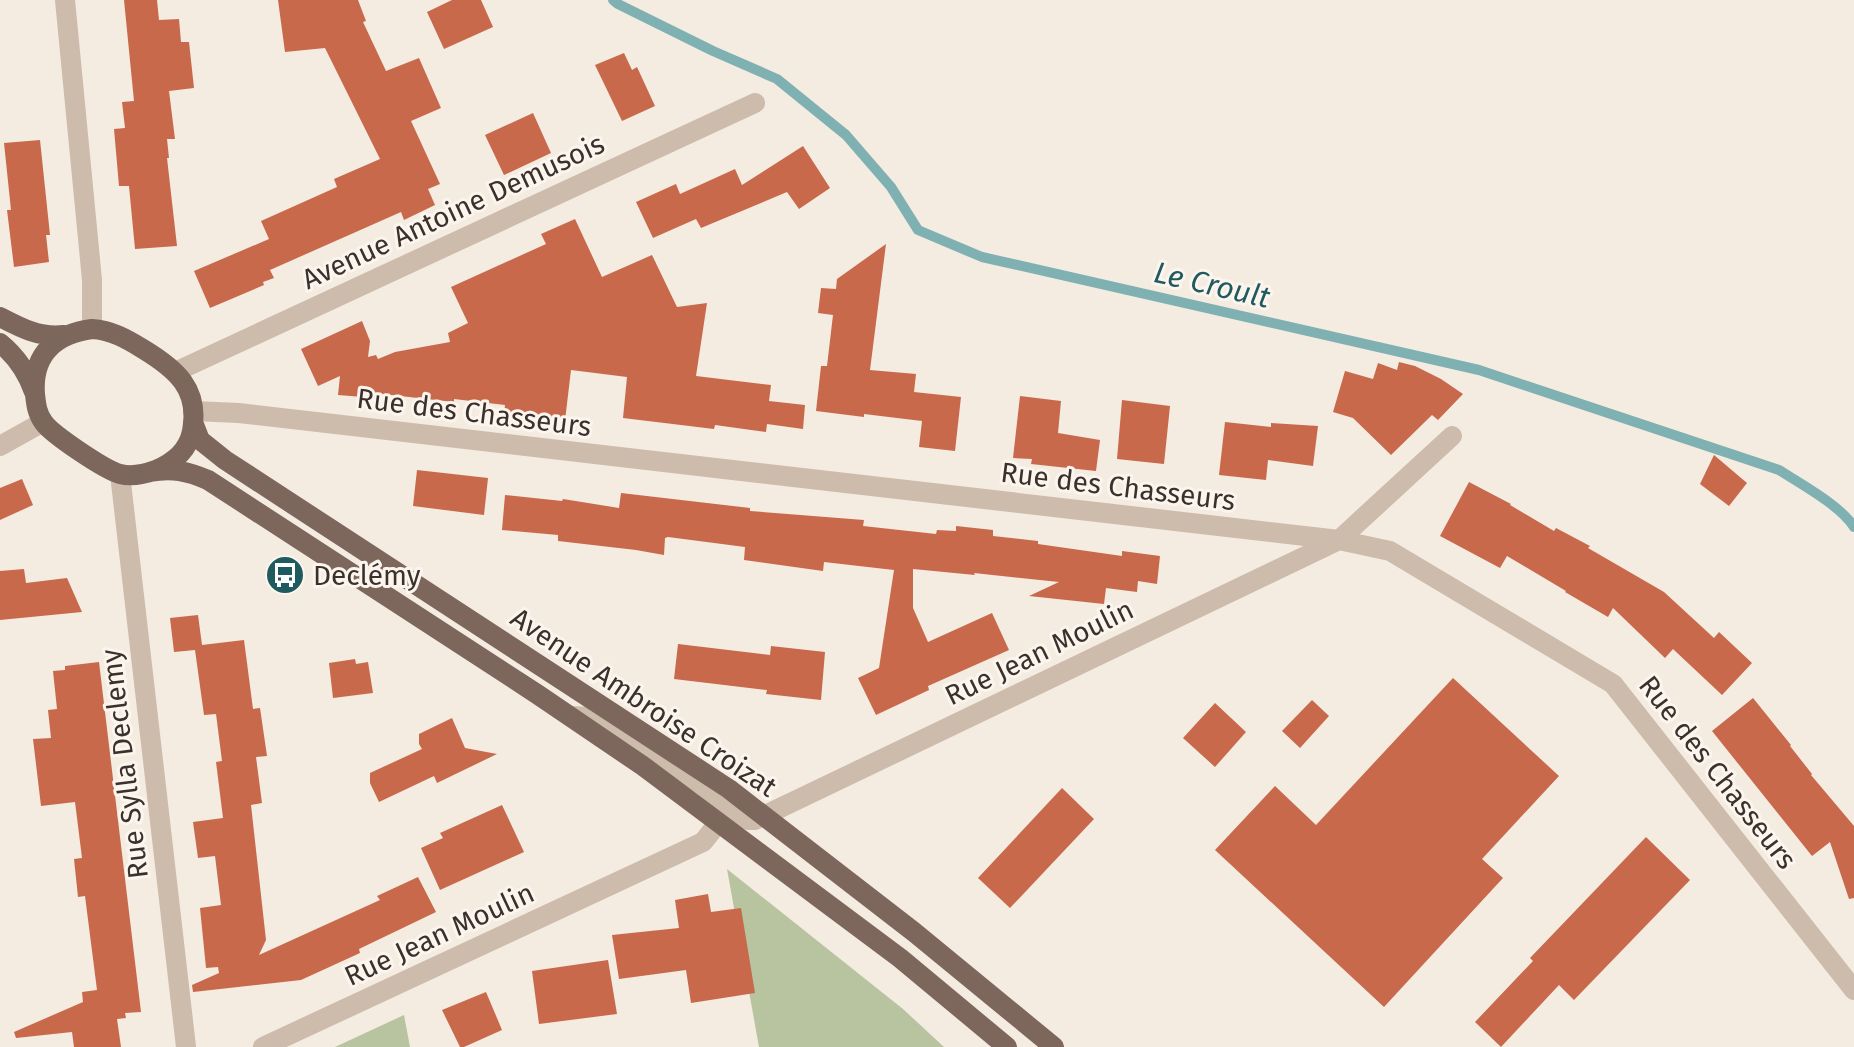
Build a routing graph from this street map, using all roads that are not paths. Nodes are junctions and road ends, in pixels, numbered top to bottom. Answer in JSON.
{"nodes":[{"id":1,"x":65,"y":0,"type":"edge"},
{"id":2,"x":755,"y":103,"type":"dead end"},
{"id":3,"x":0,"y":317,"type":"edge"},
{"id":4,"x":92,"y":329,"type":"junction"},
{"id":5,"x":64,"y":335,"type":"junction"},
{"id":6,"x":0,"y":343,"type":"edge"},
{"id":7,"x":175,"y":372,"type":"junction"},
{"id":8,"x":35,"y":393,"type":"junction"},
{"id":9,"x":193,"y":417,"type":"junction"},
{"id":10,"x":43,"y":422,"type":"junction"},
{"id":11,"x":1452,"y":436,"type":"dead end"},
{"id":12,"x":0,"y":446,"type":"edge"},
{"id":13,"x":150,"y":472,"type":"junction"},
{"id":14,"x":120,"y":474,"type":"junction"},
{"id":15,"x":1339,"y":540,"type":"junction"},
{"id":16,"x":570,"y":716,"type":"junction"},
{"id":17,"x":763,"y":816,"type":"junction"},
{"id":18,"x":719,"y":822,"type":"junction"},
{"id":19,"x":1854,"y":990,"type":"edge"},
{"id":20,"x":186,"y":1047,"type":"edge"},
{"id":21,"x":263,"y":1047,"type":"edge"},
{"id":22,"x":1007,"y":1047,"type":"edge"},
{"id":23,"x":1054,"y":1047,"type":"edge"}],
"edges":[{"from":1,"to":4,"type":"street"},
{"from":2,"to":7,"type":"street","name":"Avenue Antoine Demusois"},
{"from":3,"to":5,"type":"main road"},
{"from":4,"to":5,"type":"main road"},
{"from":4,"to":7,"type":"main road"},
{"from":5,"to":8,"type":"main road"},
{"from":6,"to":8,"type":"main road"},
{"from":7,"to":9,"type":"main road"},
{"from":8,"to":10,"type":"main road"},
{"from":9,"to":13,"type":"main road"},
{"from":9,"to":15,"type":"street","name":"Rue des Chasseurs"},
{"from":9,"to":17,"type":"main road","name":"Avenue Ambroise Croizat"},
{"from":10,"to":12,"type":"street"},
{"from":10,"to":14,"type":"main road"},
{"from":11,"to":15,"type":"street","name":"Rue Jean Moulin"},
{"from":13,"to":14,"type":"main road"},
{"from":13,"to":16,"type":"main road","name":"Avenue Ambroise Croizat"},
{"from":14,"to":20,"type":"street","name":"Rue Sylla Declemy"},
{"from":15,"to":17,"type":"street","name":"Rue Jean Moulin"},
{"from":15,"to":19,"type":"street","name":"Rue des Chasseurs"},
{"from":16,"to":17,"type":"street"},
{"from":16,"to":18,"type":"main road","name":"Avenue Ambroise Croizat"},
{"from":17,"to":23,"type":"main road","name":"Avenue Ambroise Croizat"},
{"from":18,"to":21,"type":"street","name":"Rue Jean Moulin"},
{"from":18,"to":22,"type":"main road","name":"Avenue Ambroise Croizat"}]}
